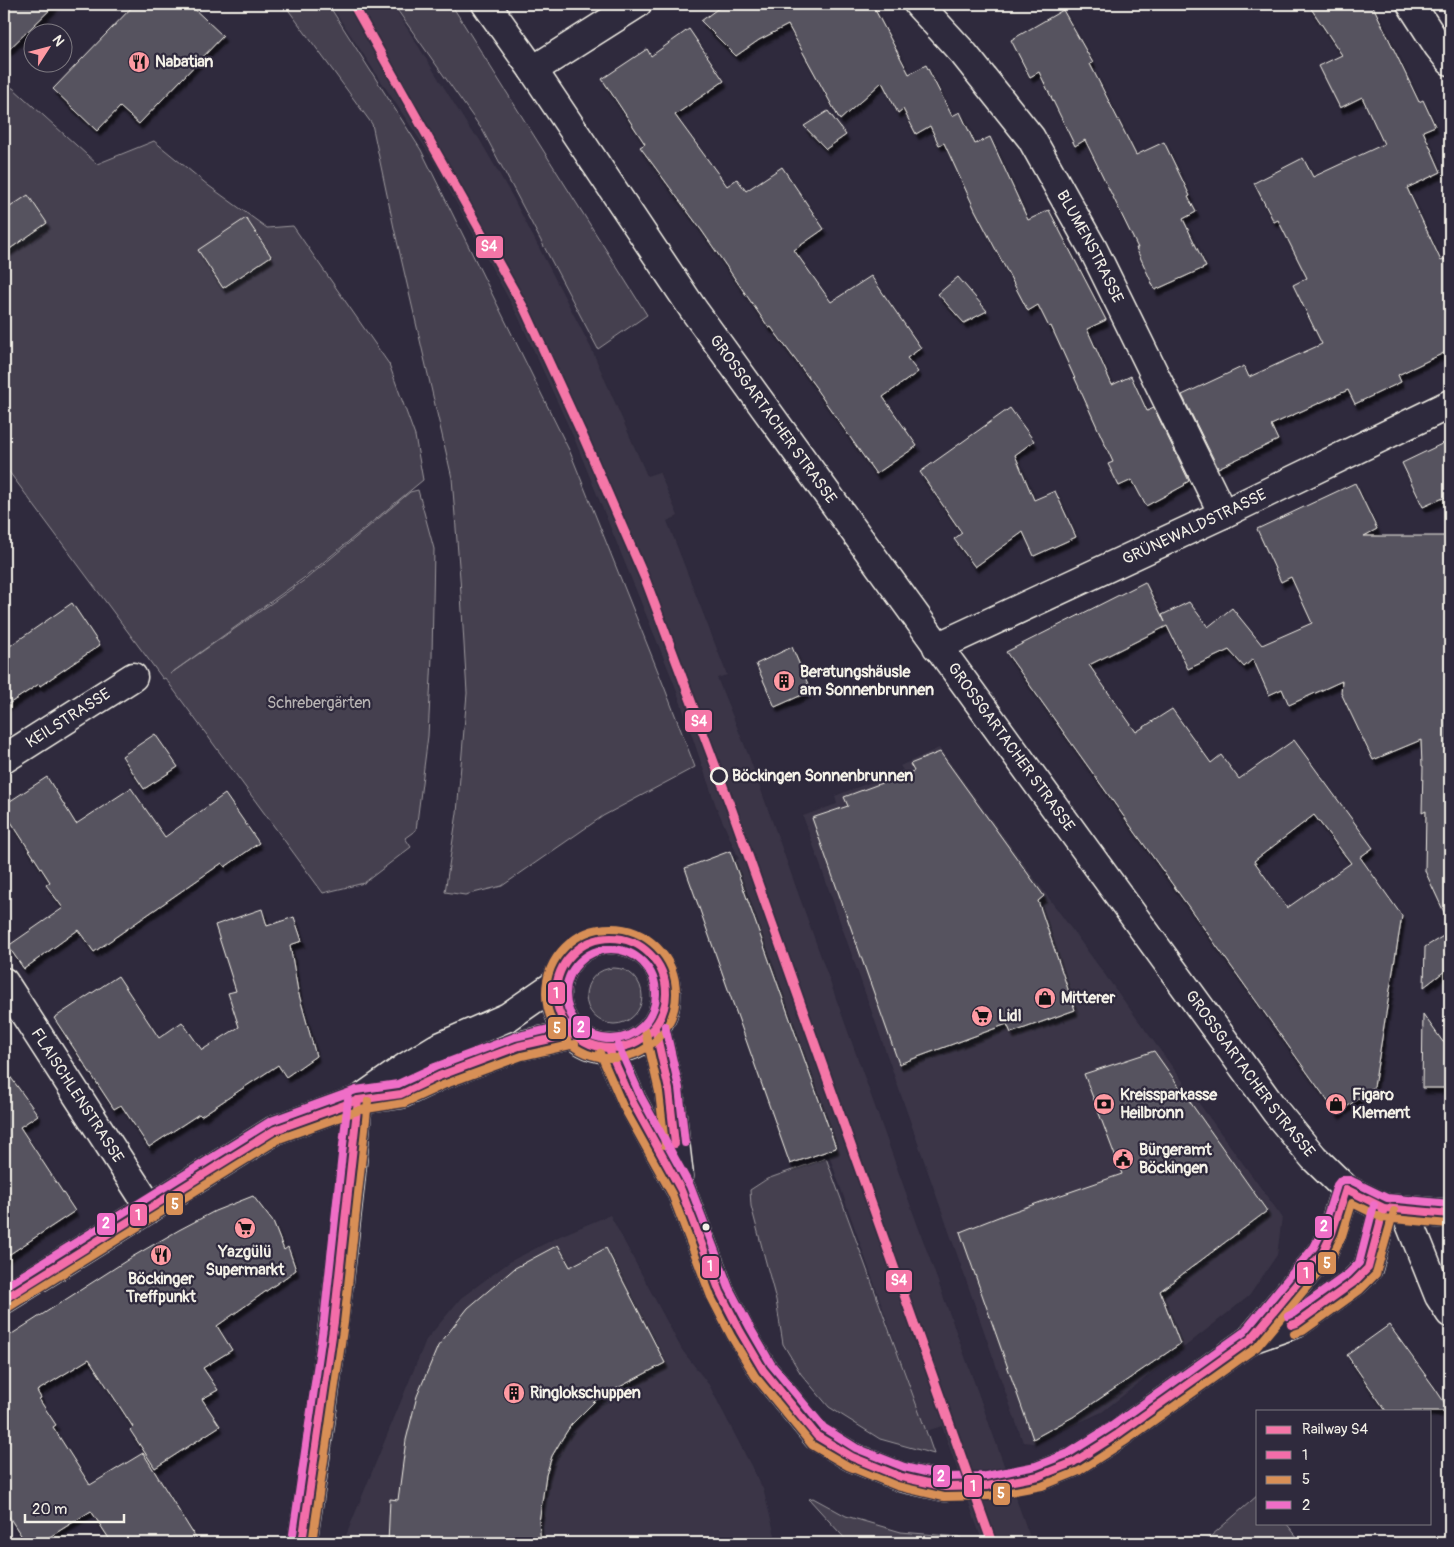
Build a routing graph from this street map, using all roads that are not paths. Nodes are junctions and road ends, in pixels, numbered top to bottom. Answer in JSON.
{"nodes":[{"id":1,"x":486,"y":4,"type":"edge"},
{"id":2,"x":637,"y":4,"type":"edge"},
{"id":3,"x":918,"y":4,"type":"edge"},
{"id":4,"x":1411,"y":4,"type":"edge"},
{"id":5,"x":1450,"y":61,"type":"edge"},
{"id":6,"x":533,"y":70,"type":"junction"},
{"id":7,"x":1450,"y":404,"type":"edge"},
{"id":8,"x":1223,"y":514,"type":"junction"},
{"id":9,"x":937,"y":647,"type":"junction"},
{"id":10,"x":132,"y":677,"type":"dead end"},
{"id":11,"x":4,"y":759,"type":"edge"},
{"id":12,"x":4,"y":982,"type":"edge"},
{"id":13,"x":557,"y":983,"type":"junction"},
{"id":14,"x":655,"y":1028,"type":"junction"},
{"id":15,"x":573,"y":1034,"type":"junction"},
{"id":16,"x":609,"y":1049,"type":"junction"},
{"id":17,"x":358,"y":1100,"type":"junction"},
{"id":18,"x":1346,"y":1189,"type":"junction"},
{"id":19,"x":681,"y":1190,"type":"junction"},
{"id":20,"x":150,"y":1208,"type":"junction"},
{"id":21,"x":1394,"y":1209,"type":"junction"},
{"id":22,"x":1450,"y":1214,"type":"edge"},
{"id":23,"x":4,"y":1299,"type":"edge"},
{"id":24,"x":1445,"y":1304,"type":"edge"},
{"id":25,"x":1251,"y":1339,"type":"junction"},
{"id":26,"x":1039,"y":1476,"type":"tunnel mouth"},
{"id":27,"x":946,"y":1487,"type":"tunnel mouth"},
{"id":28,"x":302,"y":1543,"type":"edge"}],
"edges":[{"from":1,"to":6,"type":"street","name":"GROSSGARTACHER STRASSE"},
{"from":2,"to":6,"type":"street"},
{"from":3,"to":8,"type":"street","name":"BLUMENSTRASSE"},
{"from":4,"to":5,"type":"street"},
{"from":6,"to":9,"type":"street","name":"GROSSGARTACHER STRASSE"},
{"from":7,"to":8,"type":"street","name":"GRÜNEWALDSTRASSE"},
{"from":8,"to":9,"type":"street","name":"GRÜNEWALDSTRASSE"},
{"from":9,"to":18,"type":"street","name":"GROSSGARTACHER STRASSE"},
{"from":10,"to":11,"type":"street","name":"KEILSTRASSE"},
{"from":12,"to":20,"type":"street","name":"FLAISCHLENSTRASSE"},
{"from":13,"to":14,"type":"street"},
{"from":13,"to":15,"type":"street"},
{"from":13,"to":17,"type":"street"},
{"from":14,"to":16,"type":"street"},
{"from":14,"to":19,"type":"street"},
{"from":15,"to":16,"type":"street"},
{"from":15,"to":17,"type":"street"},
{"from":16,"to":19,"type":"street"},
{"from":17,"to":20,"type":"street"},
{"from":17,"to":28,"type":"street"},
{"from":18,"to":21,"type":"street","name":"GROSSGARTACHER STRASSE"},
{"from":18,"to":25,"type":"street"},
{"from":19,"to":27,"type":"street"},
{"from":20,"to":23,"type":"street"},
{"from":21,"to":22,"type":"street"},
{"from":21,"to":24,"type":"street"},
{"from":21,"to":25,"type":"street"},
{"from":25,"to":26,"type":"street"}]}
